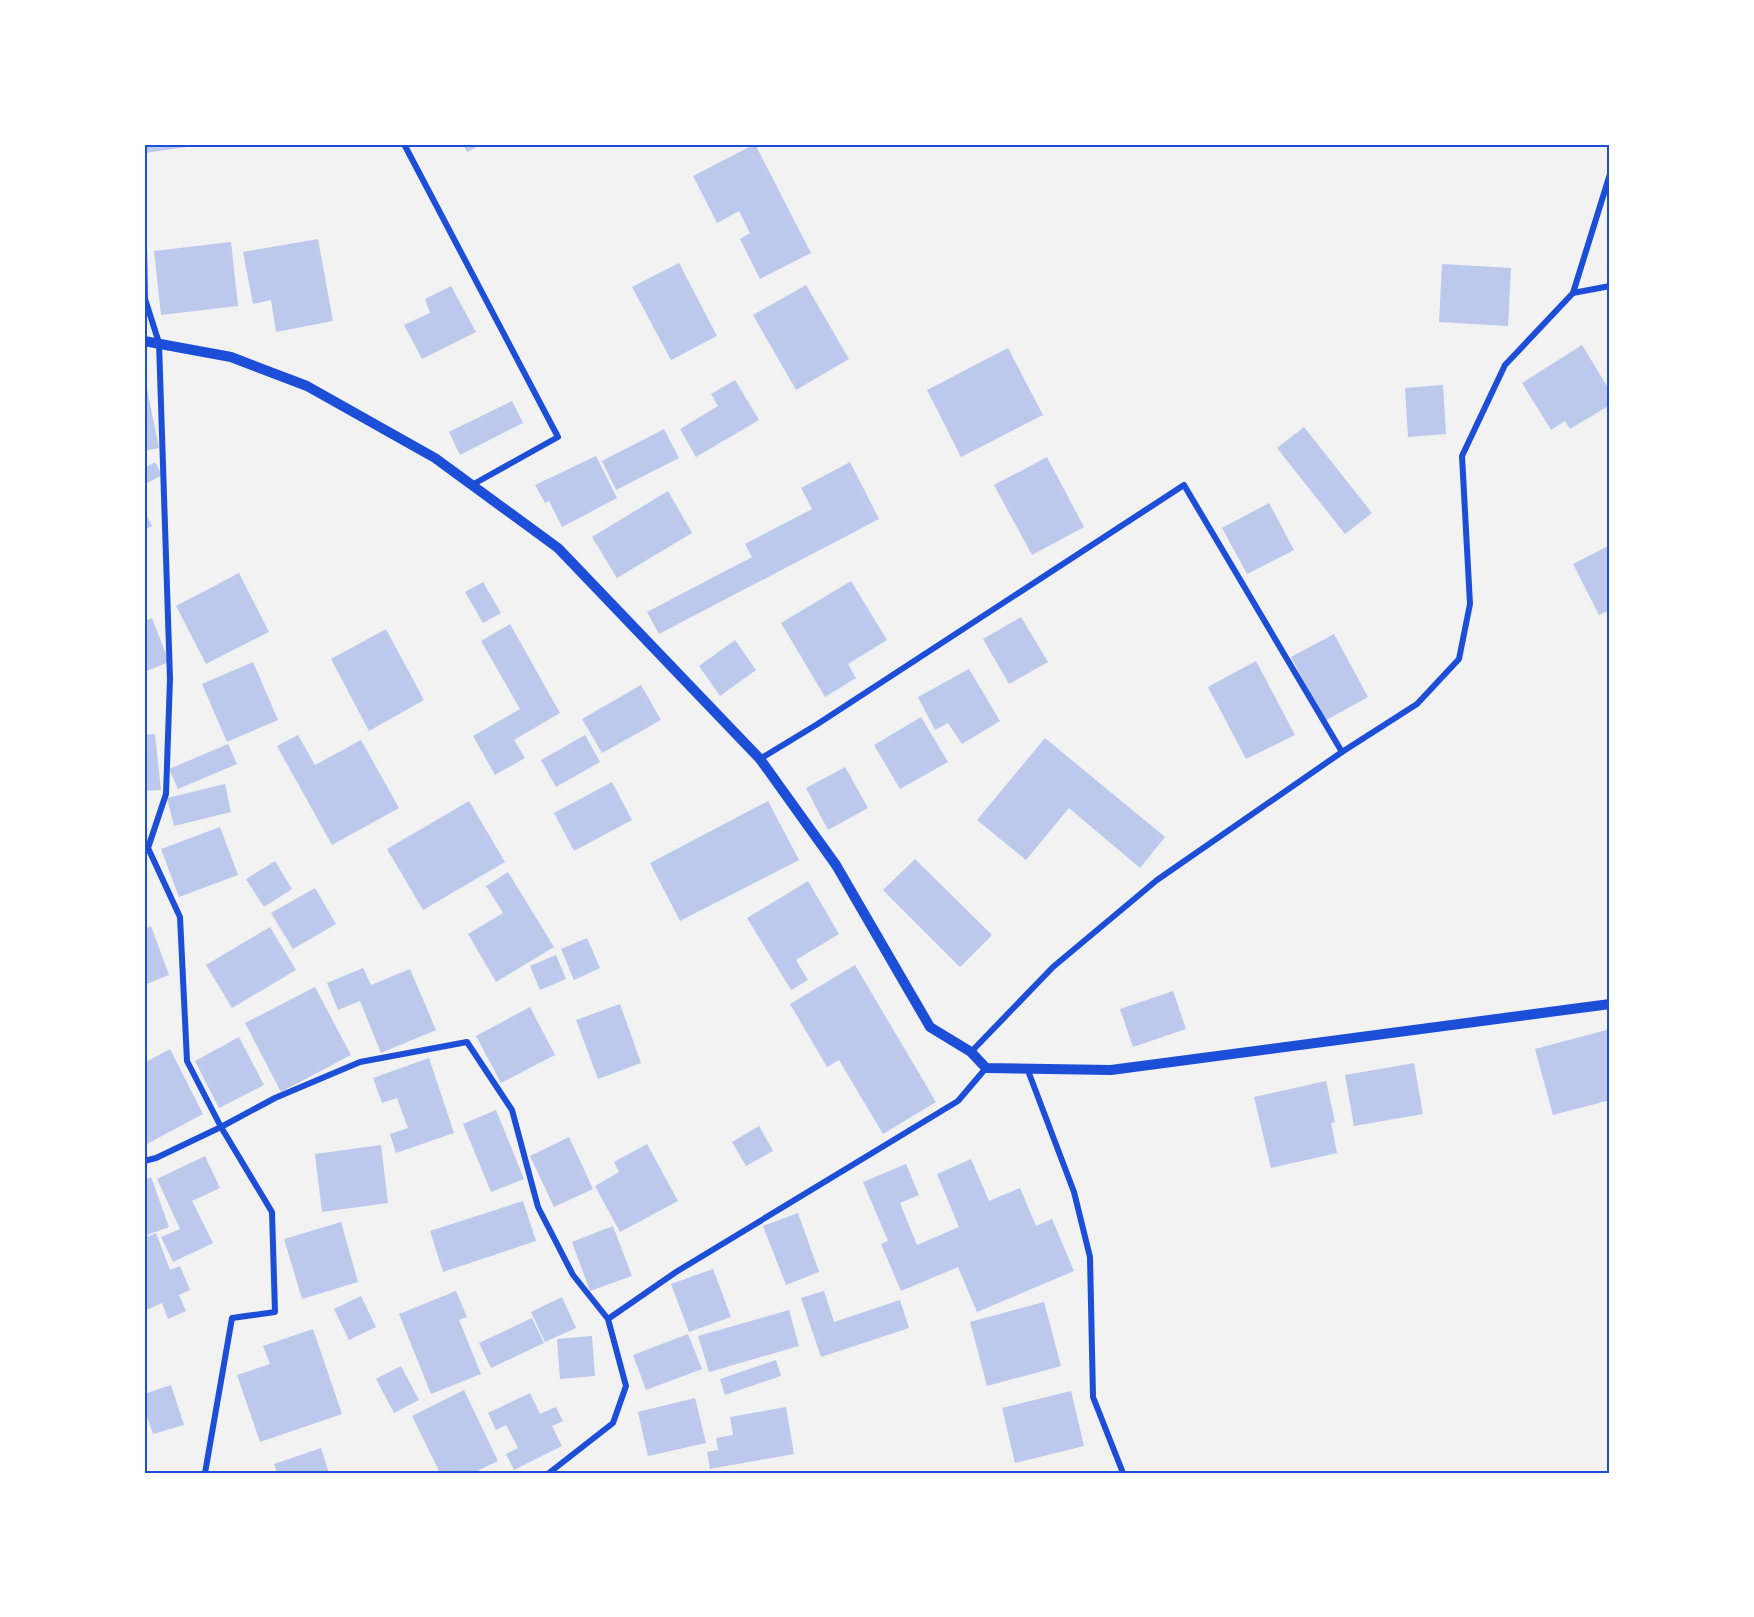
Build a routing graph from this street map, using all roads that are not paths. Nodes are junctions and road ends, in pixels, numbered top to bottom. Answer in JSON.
{"nodes":[{"id":1,"x":404,"y":144,"type":"edge"},
{"id":2,"x":1610,"y":174,"type":"edge"},
{"id":3,"x":144,"y":247,"type":"edge"},
{"id":4,"x":1610,"y":286,"type":"edge"},
{"id":5,"x":1573,"y":293,"type":"junction"},
{"id":6,"x":144,"y":341,"type":"edge"},
{"id":7,"x":159,"y":343,"type":"junction"},
{"id":8,"x":472,"y":485,"type":"junction"},
{"id":9,"x":1342,"y":752,"type":"junction"},
{"id":10,"x":760,"y":759,"type":"junction"},
{"id":11,"x":1610,"y":1004,"type":"edge"},
{"id":12,"x":971,"y":1052,"type":"junction"},
{"id":13,"x":986,"y":1068,"type":"junction"},
{"id":14,"x":1027,"y":1068,"type":"junction"},
{"id":15,"x":221,"y":1127,"type":"junction"},
{"id":16,"x":144,"y":1161,"type":"edge"},
{"id":17,"x":608,"y":1319,"type":"junction"},
{"id":18,"x":205,"y":1473,"type":"edge"},
{"id":19,"x":549,"y":1473,"type":"edge"},
{"id":20,"x":1123,"y":1473,"type":"edge"}],
"edges":[{"from":1,"to":8,"type":"street"},
{"from":2,"to":5,"type":"street"},
{"from":3,"to":7,"type":"street"},
{"from":4,"to":5,"type":"street"},
{"from":5,"to":9,"type":"street"},
{"from":6,"to":7,"type":"street"},
{"from":7,"to":8,"type":"street"},
{"from":7,"to":15,"type":"street"},
{"from":8,"to":10,"type":"street"},
{"from":9,"to":10,"type":"street"},
{"from":9,"to":12,"type":"street"},
{"from":10,"to":12,"type":"street"},
{"from":11,"to":14,"type":"street"},
{"from":12,"to":13,"type":"street"},
{"from":13,"to":14,"type":"street"},
{"from":13,"to":17,"type":"street"},
{"from":14,"to":20,"type":"street"},
{"from":15,"to":16,"type":"street"},
{"from":15,"to":17,"type":"street"},
{"from":15,"to":18,"type":"street"},
{"from":17,"to":19,"type":"street"}]}
